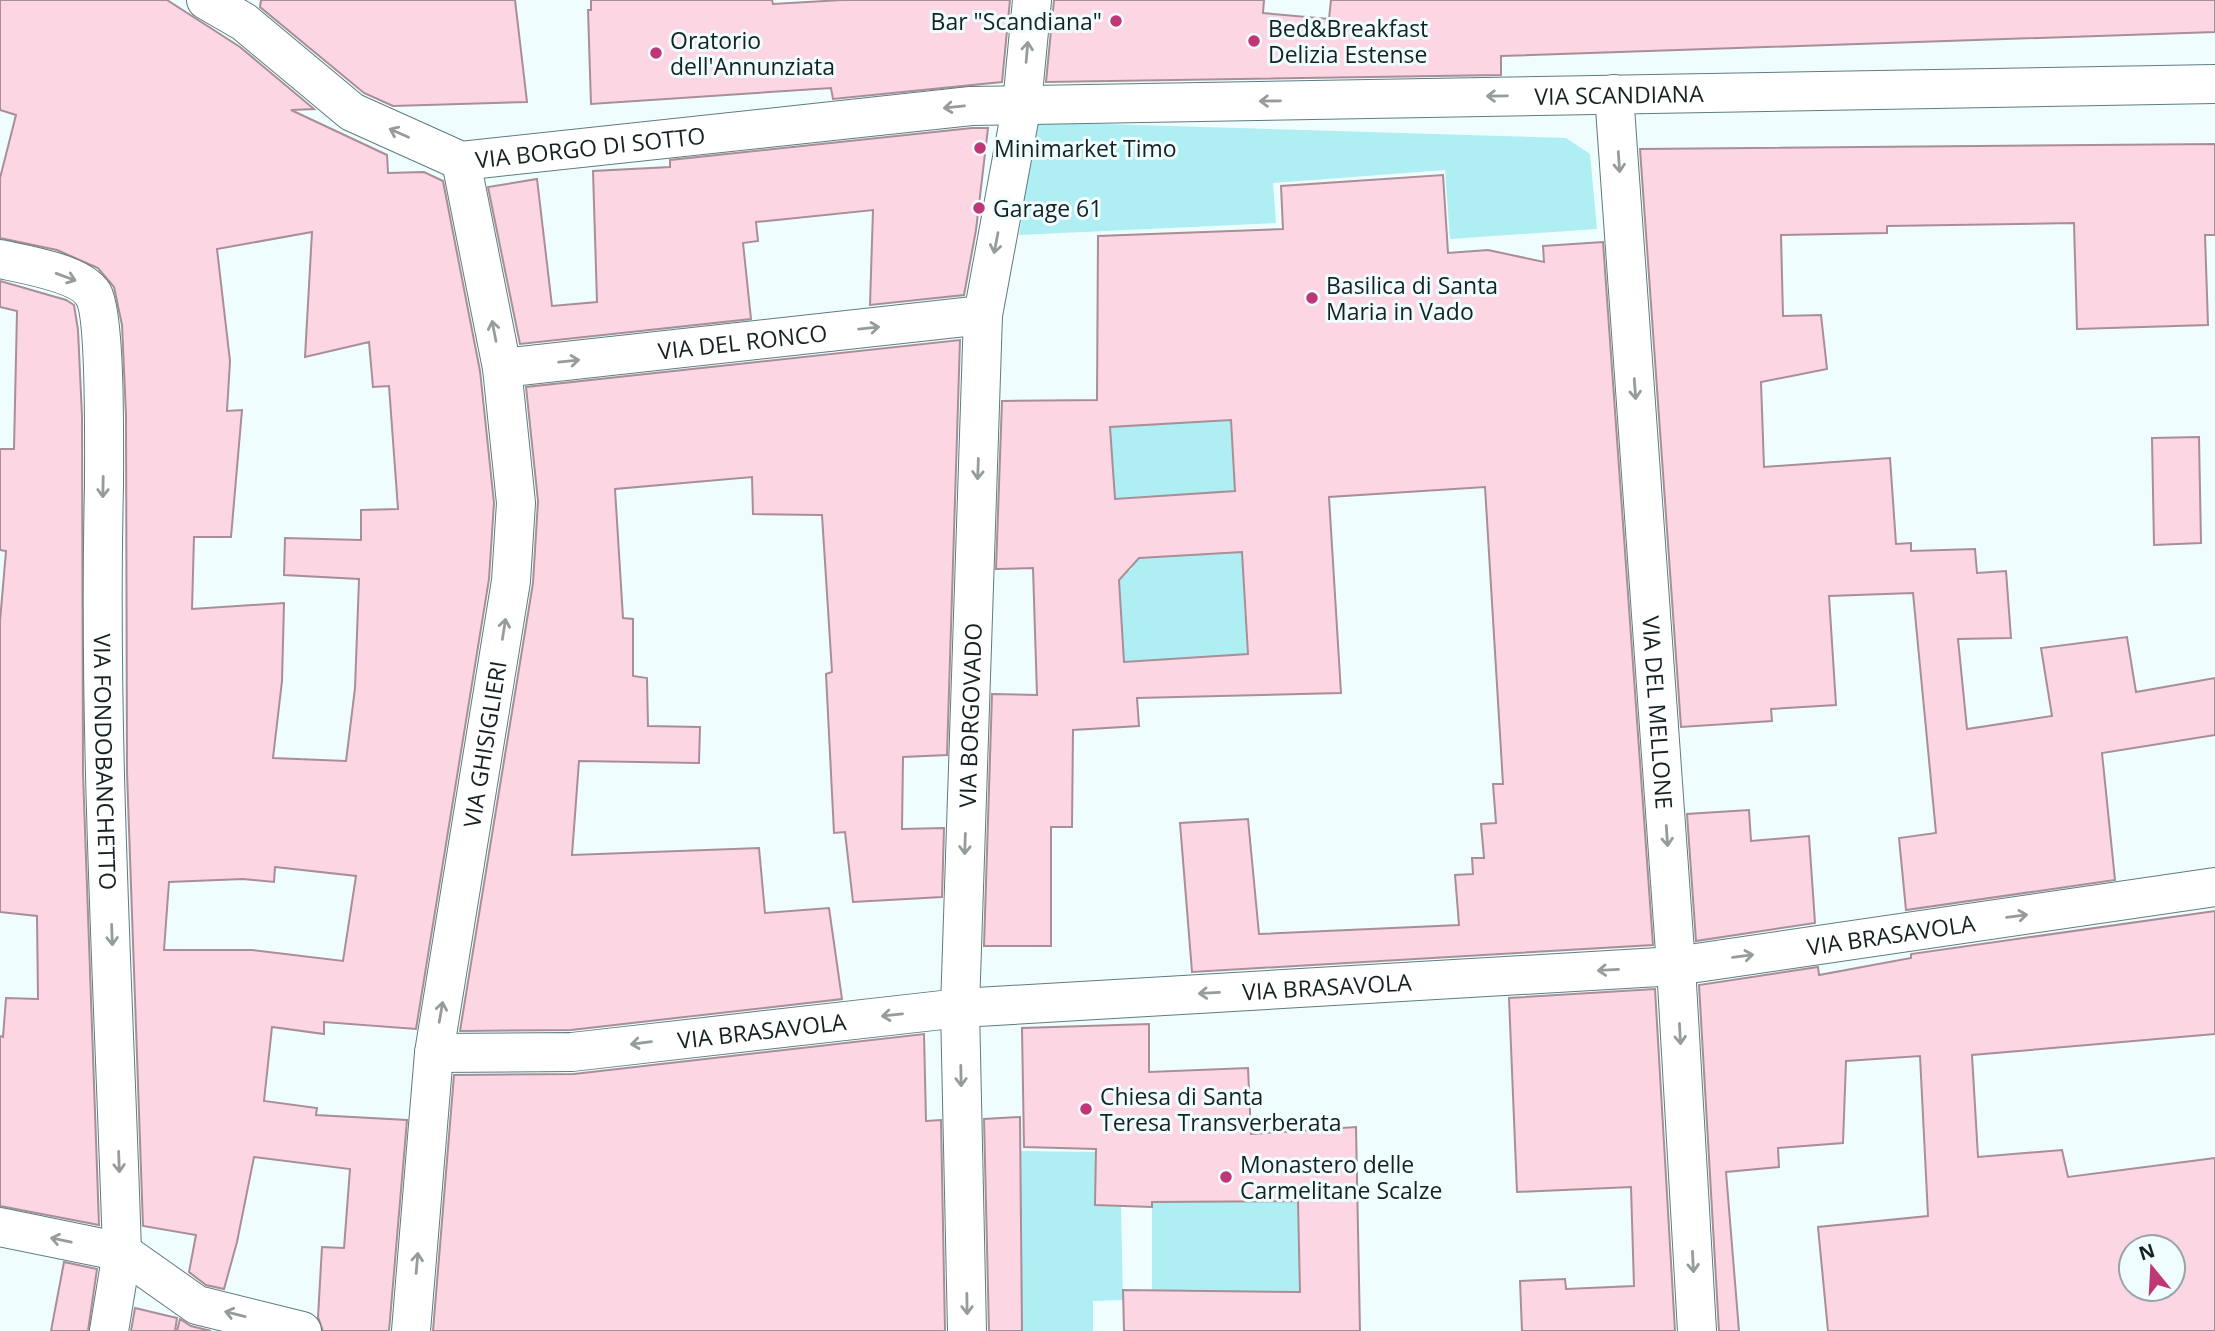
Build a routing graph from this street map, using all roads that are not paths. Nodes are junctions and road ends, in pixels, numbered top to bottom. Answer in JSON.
{"nodes":[{"id":1,"x":206,"y":0,"type":"edge"},
{"id":2,"x":1032,"y":0,"type":"edge"},
{"id":3,"x":245,"y":11,"type":"edge"},
{"id":4,"x":2215,"y":84,"type":"edge"},
{"id":5,"x":1614,"y":94,"type":"junction"},
{"id":6,"x":1022,"y":104,"type":"junction"},
{"id":7,"x":461,"y":160,"type":"junction"},
{"id":8,"x":0,"y":259,"type":"edge"},
{"id":9,"x":983,"y":315,"type":"junction"},
{"id":10,"x":502,"y":368,"type":"junction"},
{"id":11,"x":2215,"y":887,"type":"edge"},
{"id":12,"x":1676,"y":966,"type":"junction"},
{"id":13,"x":960,"y":1008,"type":"junction"},
{"id":14,"x":434,"y":1053,"type":"junction"},
{"id":15,"x":0,"y":1227,"type":"edge"},
{"id":16,"x":122,"y":1252,"type":"junction"},
{"id":17,"x":108,"y":1331,"type":"edge"},
{"id":18,"x":302,"y":1331,"type":"edge"},
{"id":19,"x":411,"y":1331,"type":"edge"},
{"id":20,"x":967,"y":1331,"type":"edge"},
{"id":21,"x":1697,"y":1331,"type":"edge"}],
"edges":[{"from":1,"to":3,"type":"street","name":"VIA BORGO DI SOTTO"},
{"from":6,"to":2,"type":"street","name":"VIA BORGOVADO","one_way":true},
{"from":7,"to":3,"type":"street","name":"VIA BORGO DI SOTTO","one_way":true},
{"from":4,"to":5,"type":"street","name":"VIA SCANDIANA"},
{"from":5,"to":6,"type":"street","name":"VIA SCANDIANA","one_way":true},
{"from":5,"to":12,"type":"street","name":"VIA DEL MELLONE","one_way":true},
{"from":6,"to":7,"type":"street","name":"VIA BORGO DI SOTTO","one_way":true},
{"from":6,"to":9,"type":"street","name":"VIA BORGOVADO","one_way":true},
{"from":10,"to":7,"type":"street","name":"VIA GHISIGLIERI","one_way":true},
{"from":8,"to":16,"type":"street","name":"VIA FONDOBANCHETTO","one_way":true},
{"from":10,"to":9,"type":"street","name":"VIA DEL RONCO","one_way":true},
{"from":9,"to":13,"type":"street","name":"VIA BORGOVADO","one_way":true},
{"from":14,"to":10,"type":"street","name":"VIA GHISIGLIERI","one_way":true},
{"from":12,"to":11,"type":"street","name":"VIA BRASAVOLA","one_way":true},
{"from":12,"to":13,"type":"street","name":"VIA BRASAVOLA","one_way":true},
{"from":12,"to":21,"type":"street","name":"VIA DEL MELLONE","one_way":true},
{"from":13,"to":14,"type":"street","name":"VIA BRASAVOLA","one_way":true},
{"from":13,"to":20,"type":"street","name":"VIA BORGOVADO","one_way":true},
{"from":19,"to":14,"type":"street","name":"VIA GHISIGLIERI","one_way":true},
{"from":16,"to":15,"type":"street","one_way":true},
{"from":16,"to":17,"type":"street","name":"VIA FONDOBANCHETTO"},
{"from":18,"to":16,"type":"street","one_way":true}]}
